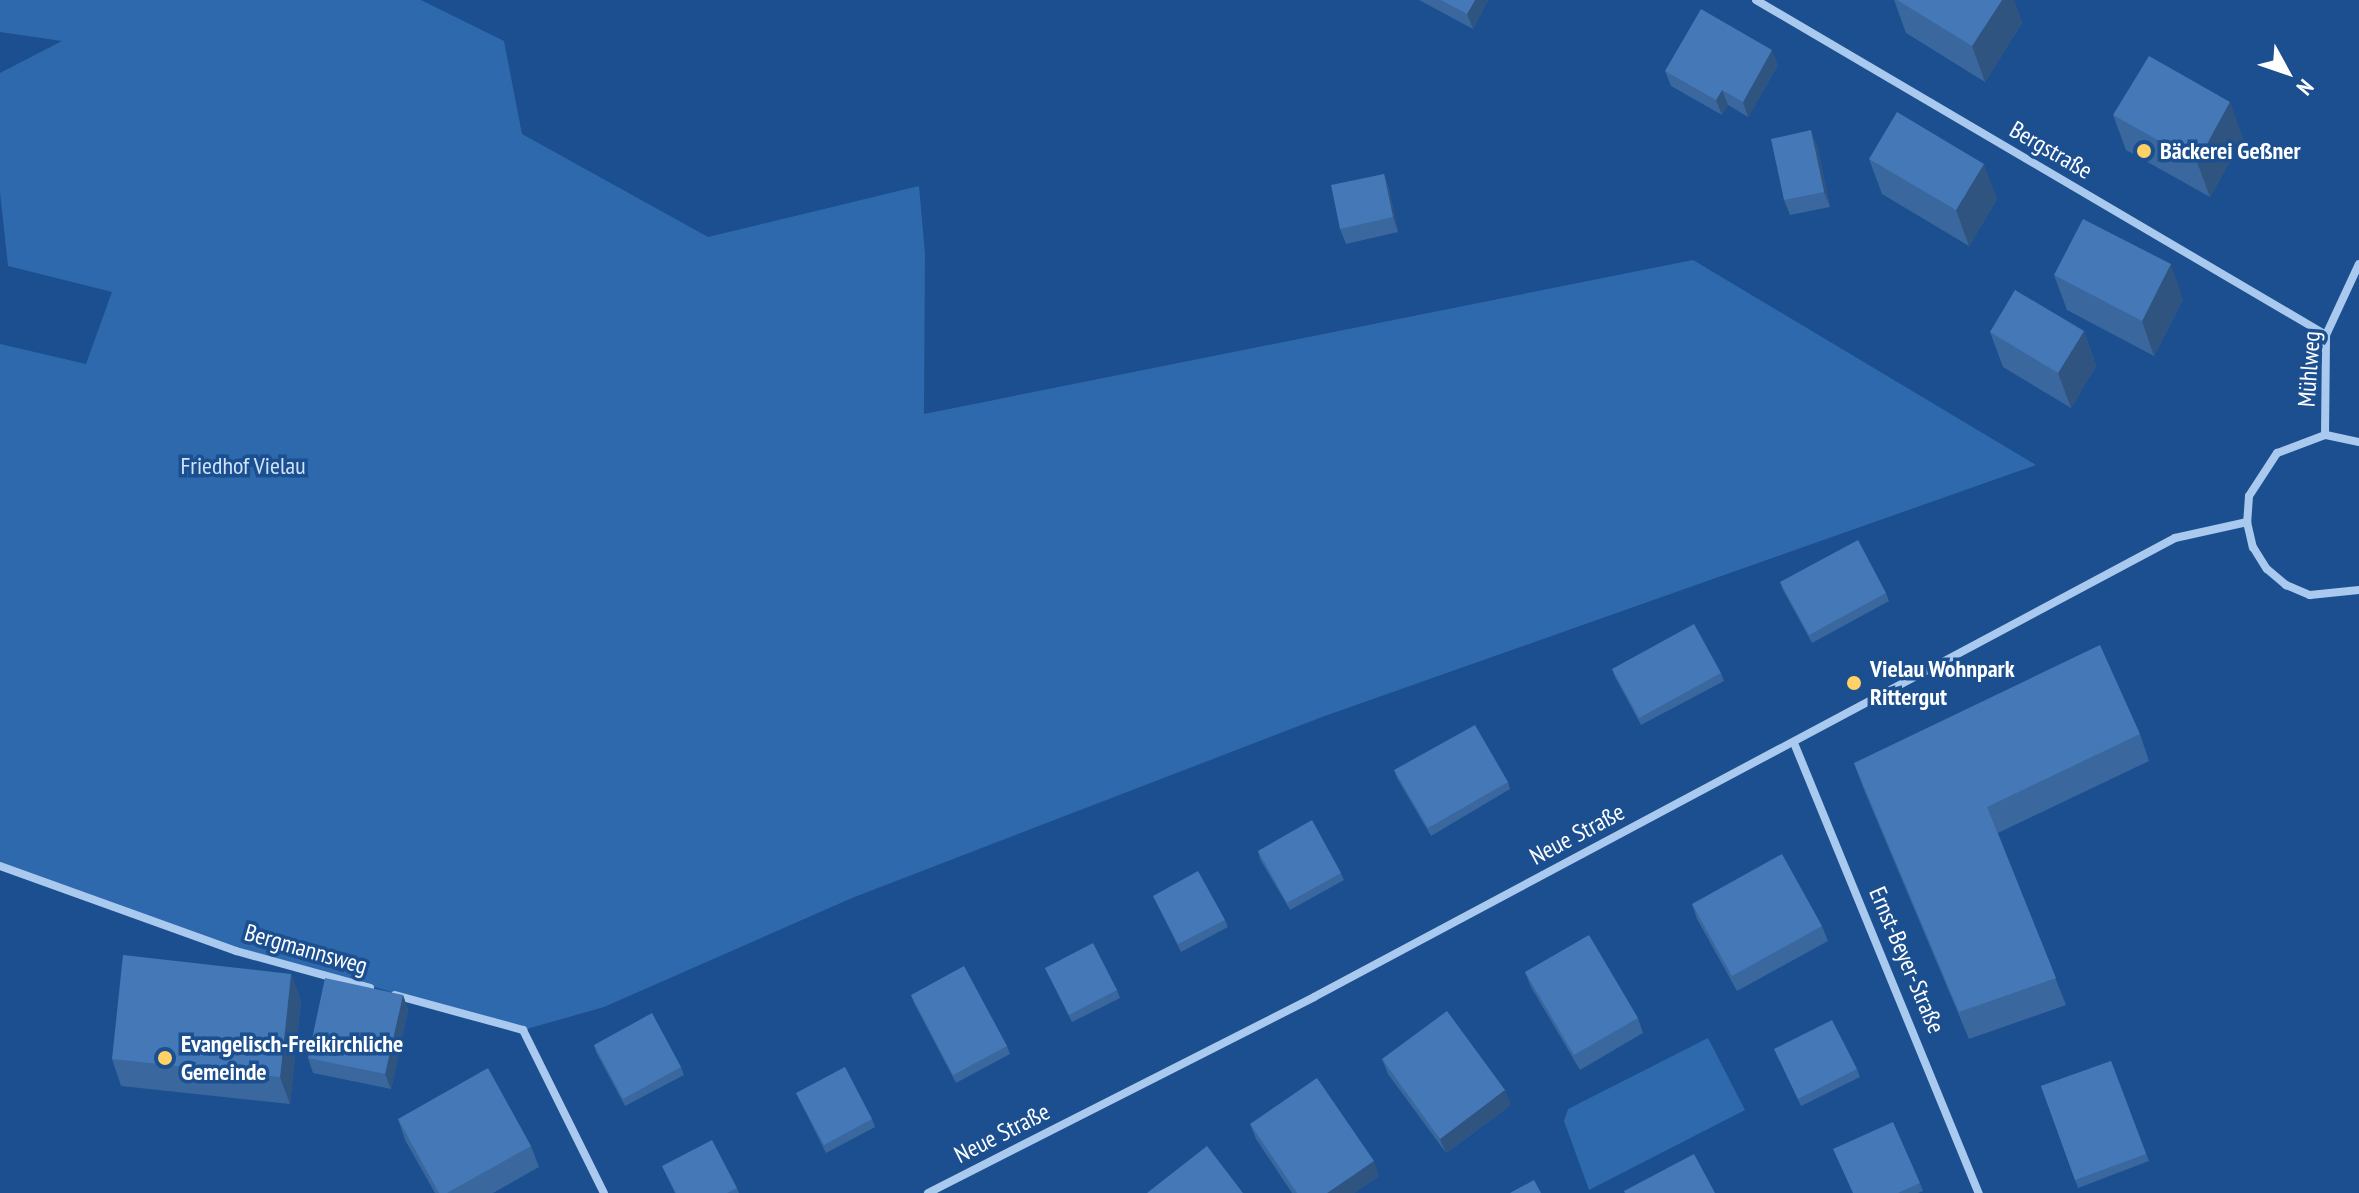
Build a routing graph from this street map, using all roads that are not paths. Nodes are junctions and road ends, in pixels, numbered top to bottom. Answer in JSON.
{"nodes":[{"id":1,"x":1756,"y":0,"type":"edge"},
{"id":2,"x":2359,"y":264,"type":"edge"},
{"id":3,"x":2326,"y":335,"type":"junction"},
{"id":4,"x":2325,"y":435,"type":"junction"},
{"id":5,"x":2359,"y":442,"type":"edge"},
{"id":6,"x":2247,"y":522,"type":"junction"},
{"id":7,"x":2359,"y":590,"type":"edge"},
{"id":8,"x":1794,"y":743,"type":"junction"},
{"id":9,"x":0,"y":866,"type":"edge"},
{"id":10,"x":604,"y":1193,"type":"edge"},
{"id":11,"x":928,"y":1193,"type":"edge"},
{"id":12,"x":1979,"y":1193,"type":"edge"}],
"edges":[{"from":1,"to":3,"type":"street","name":"Bergstraße"},
{"from":2,"to":3,"type":"street","name":"Mühlweg"},
{"from":3,"to":4,"type":"street","name":"Mühlweg"},
{"from":4,"to":5,"type":"street"},
{"from":4,"to":6,"type":"street"},
{"from":6,"to":7,"type":"street"},
{"from":6,"to":8,"type":"street","name":"Neue Straße"},
{"from":8,"to":11,"type":"street","name":"Neue Straße"},
{"from":8,"to":12,"type":"street","name":"Ernst-Beyer-Straße"},
{"from":9,"to":10,"type":"street","name":"Bergmannsweg"}]}
